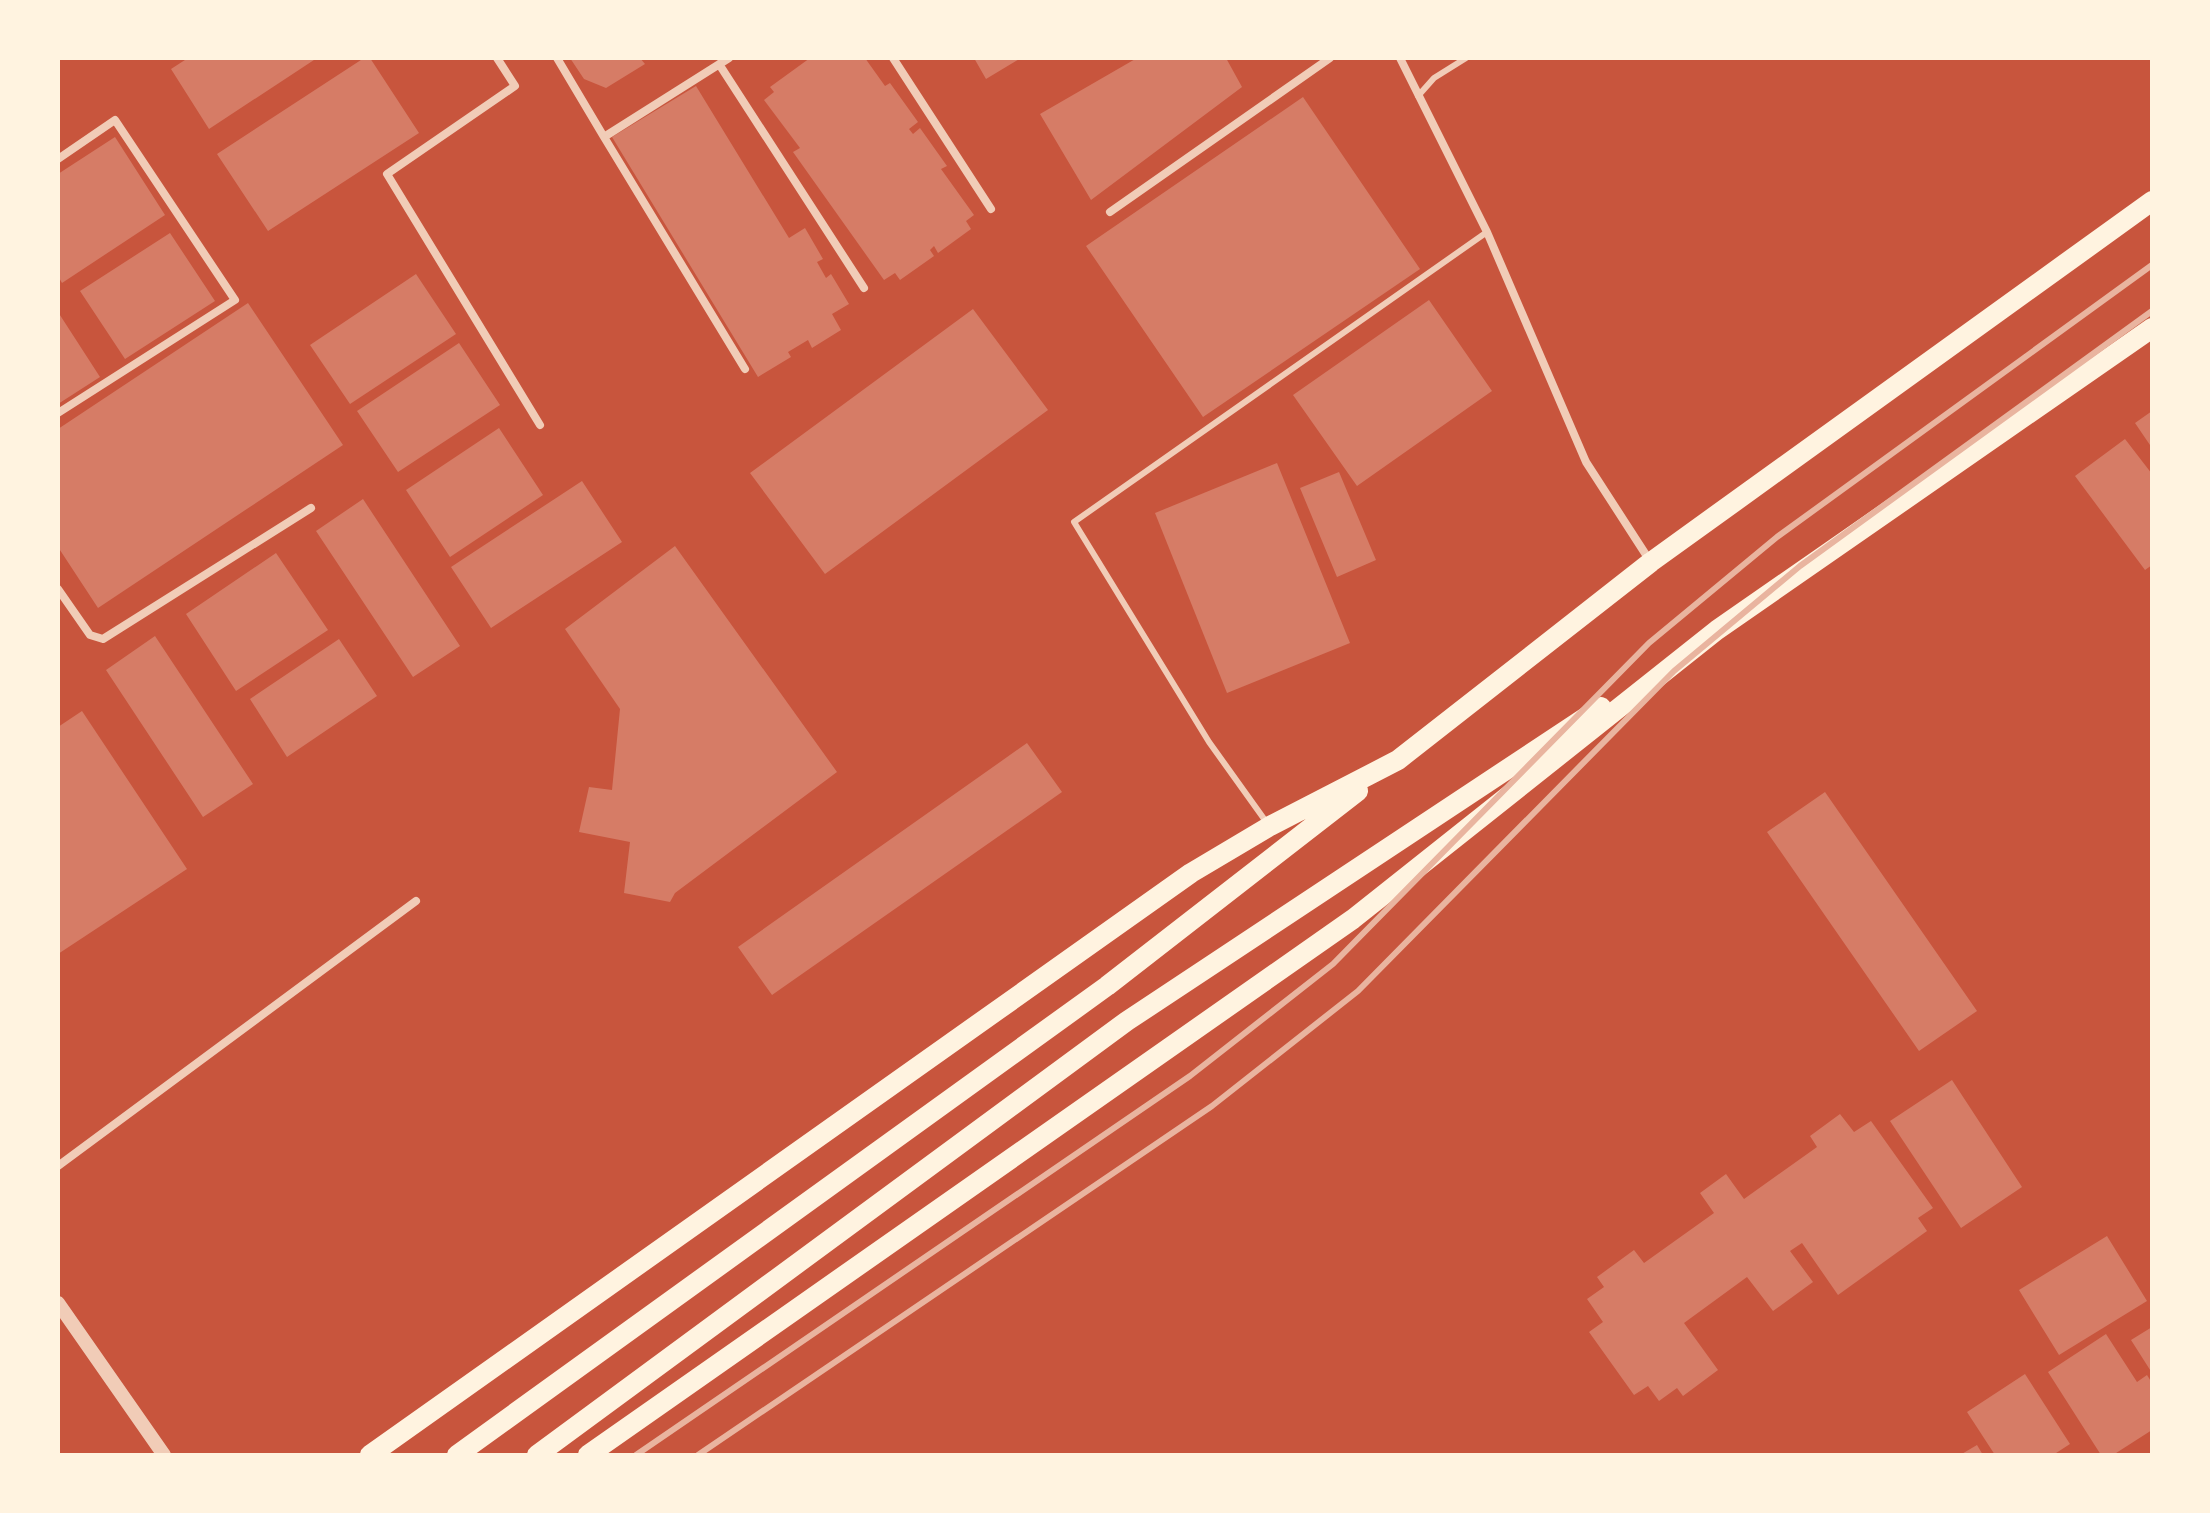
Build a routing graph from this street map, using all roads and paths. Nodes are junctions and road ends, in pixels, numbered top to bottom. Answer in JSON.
{"nodes":[{"id":1,"x":497,"y":58,"type":"edge"},
{"id":2,"x":557,"y":58,"type":"edge"},
{"id":3,"x":729,"y":58,"type":"edge"},
{"id":4,"x":893,"y":58,"type":"edge"},
{"id":5,"x":1330,"y":58,"type":"edge"},
{"id":6,"x":1400,"y":58,"type":"edge"},
{"id":7,"x":1466,"y":58,"type":"edge"},
{"id":8,"x":719,"y":64,"type":"junction"},
{"id":9,"x":1418,"y":96,"type":"junction"},
{"id":10,"x":604,"y":137,"type":"junction"},
{"id":11,"x":58,"y":159,"type":"edge"},
{"id":12,"x":2152,"y":201,"type":"edge"},
{"id":13,"x":991,"y":209,"type":"dead end"},
{"id":14,"x":1110,"y":212,"type":"dead end"},
{"id":15,"x":1487,"y":232,"type":"junction"},
{"id":16,"x":864,"y":288,"type":"dead end"},
{"id":17,"x":2152,"y":328,"type":"edge"},
{"id":18,"x":745,"y":369,"type":"dead end"},
{"id":19,"x":58,"y":413,"type":"edge"},
{"id":20,"x":540,"y":425,"type":"dead end"},
{"id":21,"x":311,"y":508,"type":"dead end"},
{"id":22,"x":1651,"y":562,"type":"junction"},
{"id":23,"x":58,"y":589,"type":"edge"},
{"id":24,"x":1717,"y":630,"type":"junction"},
{"id":25,"x":1398,"y":760,"type":"junction"},
{"id":26,"x":1270,"y":826,"type":"junction"},
{"id":27,"x":416,"y":901,"type":"dead end"},
{"id":28,"x":58,"y":1166,"type":"edge"},
{"id":29,"x":58,"y":1303,"type":"edge"},
{"id":30,"x":164,"y":1455,"type":"edge"},
{"id":31,"x":370,"y":1455,"type":"edge"},
{"id":32,"x":457,"y":1455,"type":"edge"},
{"id":33,"x":537,"y":1455,"type":"edge"},
{"id":34,"x":588,"y":1455,"type":"edge"}],
"edges":[{"from":1,"to":20,"type":"street"},
{"from":2,"to":10,"type":"street"},
{"from":3,"to":8,"type":"street"},
{"from":4,"to":13,"type":"street"},
{"from":5,"to":14,"type":"street"},
{"from":6,"to":9,"type":"street"},
{"from":7,"to":9,"type":"lane"},
{"from":8,"to":10,"type":"street"},
{"from":8,"to":16,"type":"street"},
{"from":9,"to":15,"type":"street"},
{"from":10,"to":18,"type":"street"},
{"from":11,"to":19,"type":"street"},
{"from":12,"to":22,"type":"main road"},
{"from":15,"to":22,"type":"street"},
{"from":15,"to":26,"type":"lane"},
{"from":17,"to":24,"type":"main road"},
{"from":21,"to":23,"type":"street"},
{"from":22,"to":25,"type":"main road"},
{"from":24,"to":33,"type":"main road"},
{"from":24,"to":34,"type":"main road"},
{"from":25,"to":26,"type":"main road"},
{"from":25,"to":32,"type":"main road"},
{"from":26,"to":31,"type":"main road"},
{"from":27,"to":28,"type":"street"},
{"from":29,"to":30,"type":"street"}]}
